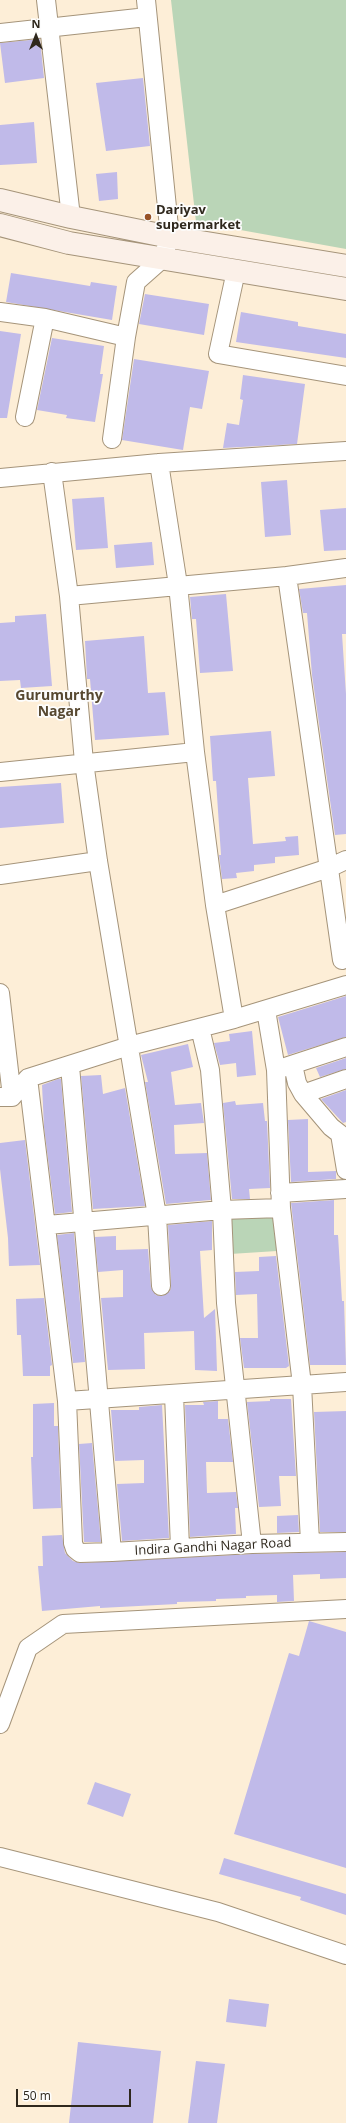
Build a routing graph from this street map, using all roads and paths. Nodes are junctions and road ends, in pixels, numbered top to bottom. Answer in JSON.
{"nodes":[{"id":1,"x":46,"y":0,"type":"edge"},
{"id":2,"x":146,"y":9,"type":"edge"},
{"id":3,"x":49,"y":26,"type":"junction"},
{"id":4,"x":0,"y":33,"type":"edge"},
{"id":5,"x":0,"y":200,"type":"edge"},
{"id":6,"x":71,"y":217,"type":"junction"},
{"id":7,"x":0,"y":225,"type":"edge"},
{"id":8,"x":170,"y":237,"type":"junction"},
{"id":9,"x":162,"y":259,"type":"junction"},
{"id":10,"x":346,"y":266,"type":"edge"},
{"id":11,"x":236,"y":271,"type":"junction"},
{"id":12,"x":346,"y":289,"type":"edge"},
{"id":13,"x":0,"y":312,"type":"edge"},
{"id":14,"x":45,"y":318,"type":"junction"},
{"id":15,"x":126,"y":337,"type":"junction"},
{"id":16,"x":346,"y":376,"type":"edge"},
{"id":17,"x":25,"y":417,"type":"dead end"},
{"id":18,"x":112,"y":439,"type":"dead end"},
{"id":19,"x":346,"y":451,"type":"edge"},
{"id":20,"x":159,"y":463,"type":"junction"},
{"id":21,"x":52,"y":472,"type":"junction"},
{"id":22,"x":0,"y":478,"type":"edge"},
{"id":23,"x":346,"y":568,"type":"edge"},
{"id":24,"x":287,"y":576,"type":"junction"},
{"id":25,"x":178,"y":585,"type":"junction"},
{"id":26,"x":69,"y":596,"type":"junction"},
{"id":27,"x":195,"y":752,"type":"junction"},
{"id":28,"x":84,"y":762,"type":"junction"},
{"id":29,"x":0,"y":772,"type":"edge"},
{"id":30,"x":346,"y":860,"type":"edge"},
{"id":31,"x":98,"y":862,"type":"junction"},
{"id":32,"x":329,"y":868,"type":"junction"},
{"id":33,"x":0,"y":875,"type":"edge"},
{"id":34,"x":215,"y":905,"type":"junction"},
{"id":35,"x":342,"y":960,"type":"dead end"},
{"id":36,"x":346,"y":985,"type":"edge"},
{"id":37,"x":0,"y":993,"type":"edge"},
{"id":38,"x":266,"y":1010,"type":"junction"},
{"id":39,"x":234,"y":1019,"type":"junction"},
{"id":40,"x":200,"y":1028,"type":"junction"},
{"id":41,"x":129,"y":1046,"type":"junction"},
{"id":42,"x":346,"y":1047,"type":"edge"},
{"id":43,"x":70,"y":1066,"type":"junction"},
{"id":44,"x":285,"y":1068,"type":"junction"},
{"id":45,"x":28,"y":1078,"type":"junction"},
{"id":46,"x":346,"y":1079,"type":"edge"},
{"id":47,"x":303,"y":1094,"type":"junction"},
{"id":48,"x":6,"y":1097,"type":"edge"},
{"id":49,"x":343,"y":1133,"type":"edge"},
{"id":50,"x":346,"y":1170,"type":"edge"},
{"id":51,"x":346,"y":1189,"type":"edge"},
{"id":52,"x":280,"y":1200,"type":"junction"},
{"id":53,"x":222,"y":1210,"type":"junction"},
{"id":54,"x":157,"y":1216,"type":"junction"},
{"id":55,"x":84,"y":1222,"type":"junction"},
{"id":56,"x":47,"y":1225,"type":"junction"},
{"id":57,"x":161,"y":1286,"type":"dead end"},
{"id":58,"x":346,"y":1382,"type":"edge"},
{"id":59,"x":302,"y":1385,"type":"junction"},
{"id":60,"x":236,"y":1390,"type":"junction"},
{"id":61,"x":174,"y":1394,"type":"junction"},
{"id":62,"x":99,"y":1399,"type":"junction"},
{"id":63,"x":67,"y":1401,"type":"junction"},
{"id":64,"x":310,"y":1542,"type":"junction"},
{"id":65,"x":346,"y":1542,"type":"edge"},
{"id":66,"x":252,"y":1544,"type":"junction"},
{"id":67,"x":180,"y":1548,"type":"junction"},
{"id":68,"x":112,"y":1552,"type":"junction"},
{"id":69,"x":346,"y":1609,"type":"edge"},
{"id":70,"x":0,"y":1724,"type":"edge"},
{"id":71,"x":0,"y":1857,"type":"edge"},
{"id":72,"x":346,"y":1955,"type":"edge"}],
"edges":[{"from":1,"to":3,"type":"street"},
{"from":2,"to":3,"type":"street"},
{"from":2,"to":8,"type":"street"},
{"from":3,"to":4,"type":"street"},
{"from":3,"to":6,"type":"street"},
{"from":5,"to":6,"type":"street"},
{"from":6,"to":8,"type":"street"},
{"from":7,"to":9,"type":"street"},
{"from":8,"to":9,"type":"street"},
{"from":8,"to":10,"type":"street"},
{"from":9,"to":11,"type":"street"},
{"from":9,"to":15,"type":"street"},
{"from":11,"to":12,"type":"street"},
{"from":11,"to":16,"type":"street"},
{"from":13,"to":14,"type":"street"},
{"from":14,"to":15,"type":"street"},
{"from":14,"to":17,"type":"street"},
{"from":15,"to":18,"type":"street"},
{"from":19,"to":20,"type":"street"},
{"from":20,"to":21,"type":"street"},
{"from":20,"to":25,"type":"street"},
{"from":21,"to":22,"type":"street"},
{"from":21,"to":26,"type":"street"},
{"from":23,"to":24,"type":"street"},
{"from":24,"to":25,"type":"street"},
{"from":24,"to":32,"type":"street"},
{"from":25,"to":26,"type":"street"},
{"from":25,"to":27,"type":"street"},
{"from":26,"to":28,"type":"street"},
{"from":27,"to":28,"type":"street"},
{"from":27,"to":34,"type":"street"},
{"from":28,"to":29,"type":"street"},
{"from":28,"to":31,"type":"street"},
{"from":30,"to":32,"type":"street"},
{"from":31,"to":33,"type":"street"},
{"from":31,"to":41,"type":"street"},
{"from":32,"to":34,"type":"street"},
{"from":32,"to":35,"type":"street"},
{"from":34,"to":39,"type":"street"},
{"from":36,"to":38,"type":"street"},
{"from":37,"to":48,"type":"street"},
{"from":38,"to":39,"type":"street"},
{"from":38,"to":44,"type":"street"},
{"from":39,"to":40,"type":"street"},
{"from":40,"to":41,"type":"street"},
{"from":40,"to":53,"type":"street"},
{"from":41,"to":43,"type":"street"},
{"from":41,"to":54,"type":"street"},
{"from":42,"to":44,"type":"street"},
{"from":43,"to":45,"type":"street"},
{"from":43,"to":55,"type":"street"},
{"from":44,"to":47,"type":"street"},
{"from":44,"to":52,"type":"street"},
{"from":45,"to":48,"type":"street"},
{"from":45,"to":56,"type":"street"},
{"from":46,"to":47,"type":"street"},
{"from":47,"to":49,"type":"street"},
{"from":49,"to":50,"type":"street"},
{"from":51,"to":52,"type":"street"},
{"from":52,"to":53,"type":"street"},
{"from":52,"to":59,"type":"street"},
{"from":53,"to":54,"type":"street"},
{"from":53,"to":60,"type":"street"},
{"from":54,"to":55,"type":"street"},
{"from":54,"to":57,"type":"street"},
{"from":55,"to":56,"type":"street"},
{"from":55,"to":62,"type":"street"},
{"from":56,"to":63,"type":"street"},
{"from":58,"to":59,"type":"street"},
{"from":59,"to":60,"type":"street"},
{"from":59,"to":64,"type":"street"},
{"from":60,"to":61,"type":"street"},
{"from":60,"to":66,"type":"street"},
{"from":61,"to":62,"type":"street"},
{"from":61,"to":67,"type":"street"},
{"from":62,"to":63,"type":"street"},
{"from":62,"to":68,"type":"street"},
{"from":63,"to":68,"type":"street","name":"Indira Gandhi Nagar Road"},
{"from":64,"to":65,"type":"street","name":"Indira Gandhi Nagar Road"},
{"from":64,"to":66,"type":"street","name":"Indira Gandhi Nagar Road"},
{"from":66,"to":67,"type":"street","name":"Indira Gandhi Nagar Road"},
{"from":67,"to":68,"type":"street","name":"Indira Gandhi Nagar Road"},
{"from":69,"to":70,"type":"street"},
{"from":71,"to":72,"type":"street"}]}
